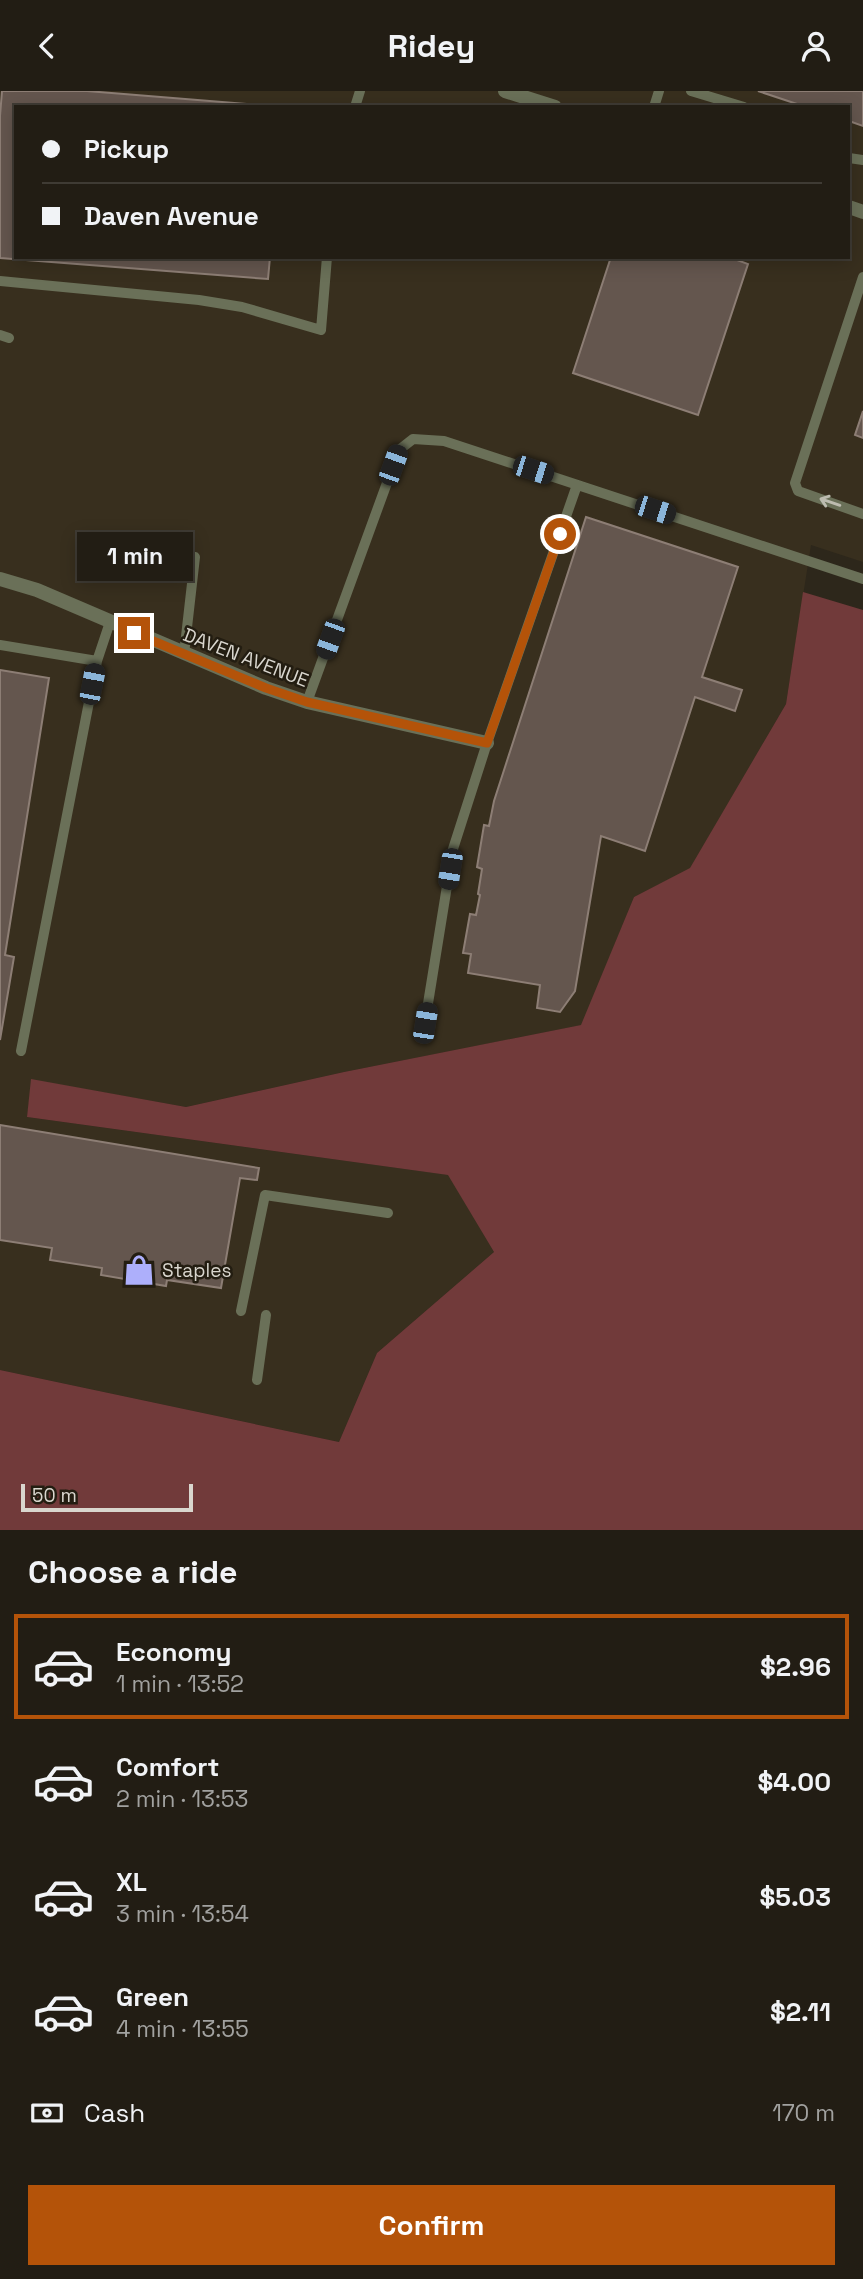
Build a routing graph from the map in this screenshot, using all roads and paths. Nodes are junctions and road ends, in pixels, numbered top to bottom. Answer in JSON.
{"nodes":[{"id":1,"x":505,"y":91,"type":"edge"},
{"id":2,"x":691,"y":91,"type":"edge"},
{"id":3,"x":549,"y":105,"type":"edge"},
{"id":4,"x":737,"y":105,"type":"edge"},
{"id":5,"x":327,"y":259,"type":"edge"},
{"id":6,"x":863,"y":277,"type":"edge"},
{"id":7,"x":0,"y":281,"type":"edge"},
{"id":8,"x":577,"y":485,"type":"junction"},
{"id":9,"x":863,"y":514,"type":"edge"},
{"id":10,"x":195,"y":557,"type":"dead end"},
{"id":11,"x":0,"y":579,"type":"edge"},
{"id":12,"x":863,"y":579,"type":"edge"},
{"id":13,"x":110,"y":622,"type":"junction"},
{"id":14,"x":0,"y":645,"type":"edge"},
{"id":15,"x":184,"y":654,"type":"junction"},
{"id":16,"x":97,"y":661,"type":"junction"},
{"id":17,"x":307,"y":702,"type":"junction"},
{"id":18,"x":487,"y":743,"type":"junction"},
{"id":19,"x":425,"y":1023,"type":"dead end"},
{"id":20,"x":21,"y":1051,"type":"dead end"},
{"id":21,"x":388,"y":1213,"type":"dead end"},
{"id":22,"x":241,"y":1311,"type":"dead end"},
{"id":23,"x":266,"y":1315,"type":"dead end"},
{"id":24,"x":257,"y":1380,"type":"dead end"}],
"edges":[{"from":1,"to":3,"type":"street"},
{"from":2,"to":4,"type":"lane"},
{"from":5,"to":7,"type":"lane"},
{"from":9,"to":6,"type":"lane","one_way":true},
{"from":8,"to":12,"type":"lane"},
{"from":8,"to":17,"type":"lane"},
{"from":8,"to":18,"type":"lane"},
{"from":10,"to":15,"type":"lane"},
{"from":11,"to":13,"type":"street","name":"DAVEN AVENUE"},
{"from":13,"to":15,"type":"street","name":"DAVEN AVENUE"},
{"from":13,"to":16,"type":"lane"},
{"from":14,"to":16,"type":"lane"},
{"from":15,"to":17,"type":"street","name":"DAVEN AVENUE"},
{"from":16,"to":20,"type":"lane"},
{"from":17,"to":18,"type":"street","name":"DAVEN AVENUE"},
{"from":18,"to":19,"type":"lane"},
{"from":21,"to":22,"type":"lane"},
{"from":23,"to":24,"type":"lane"}]}
